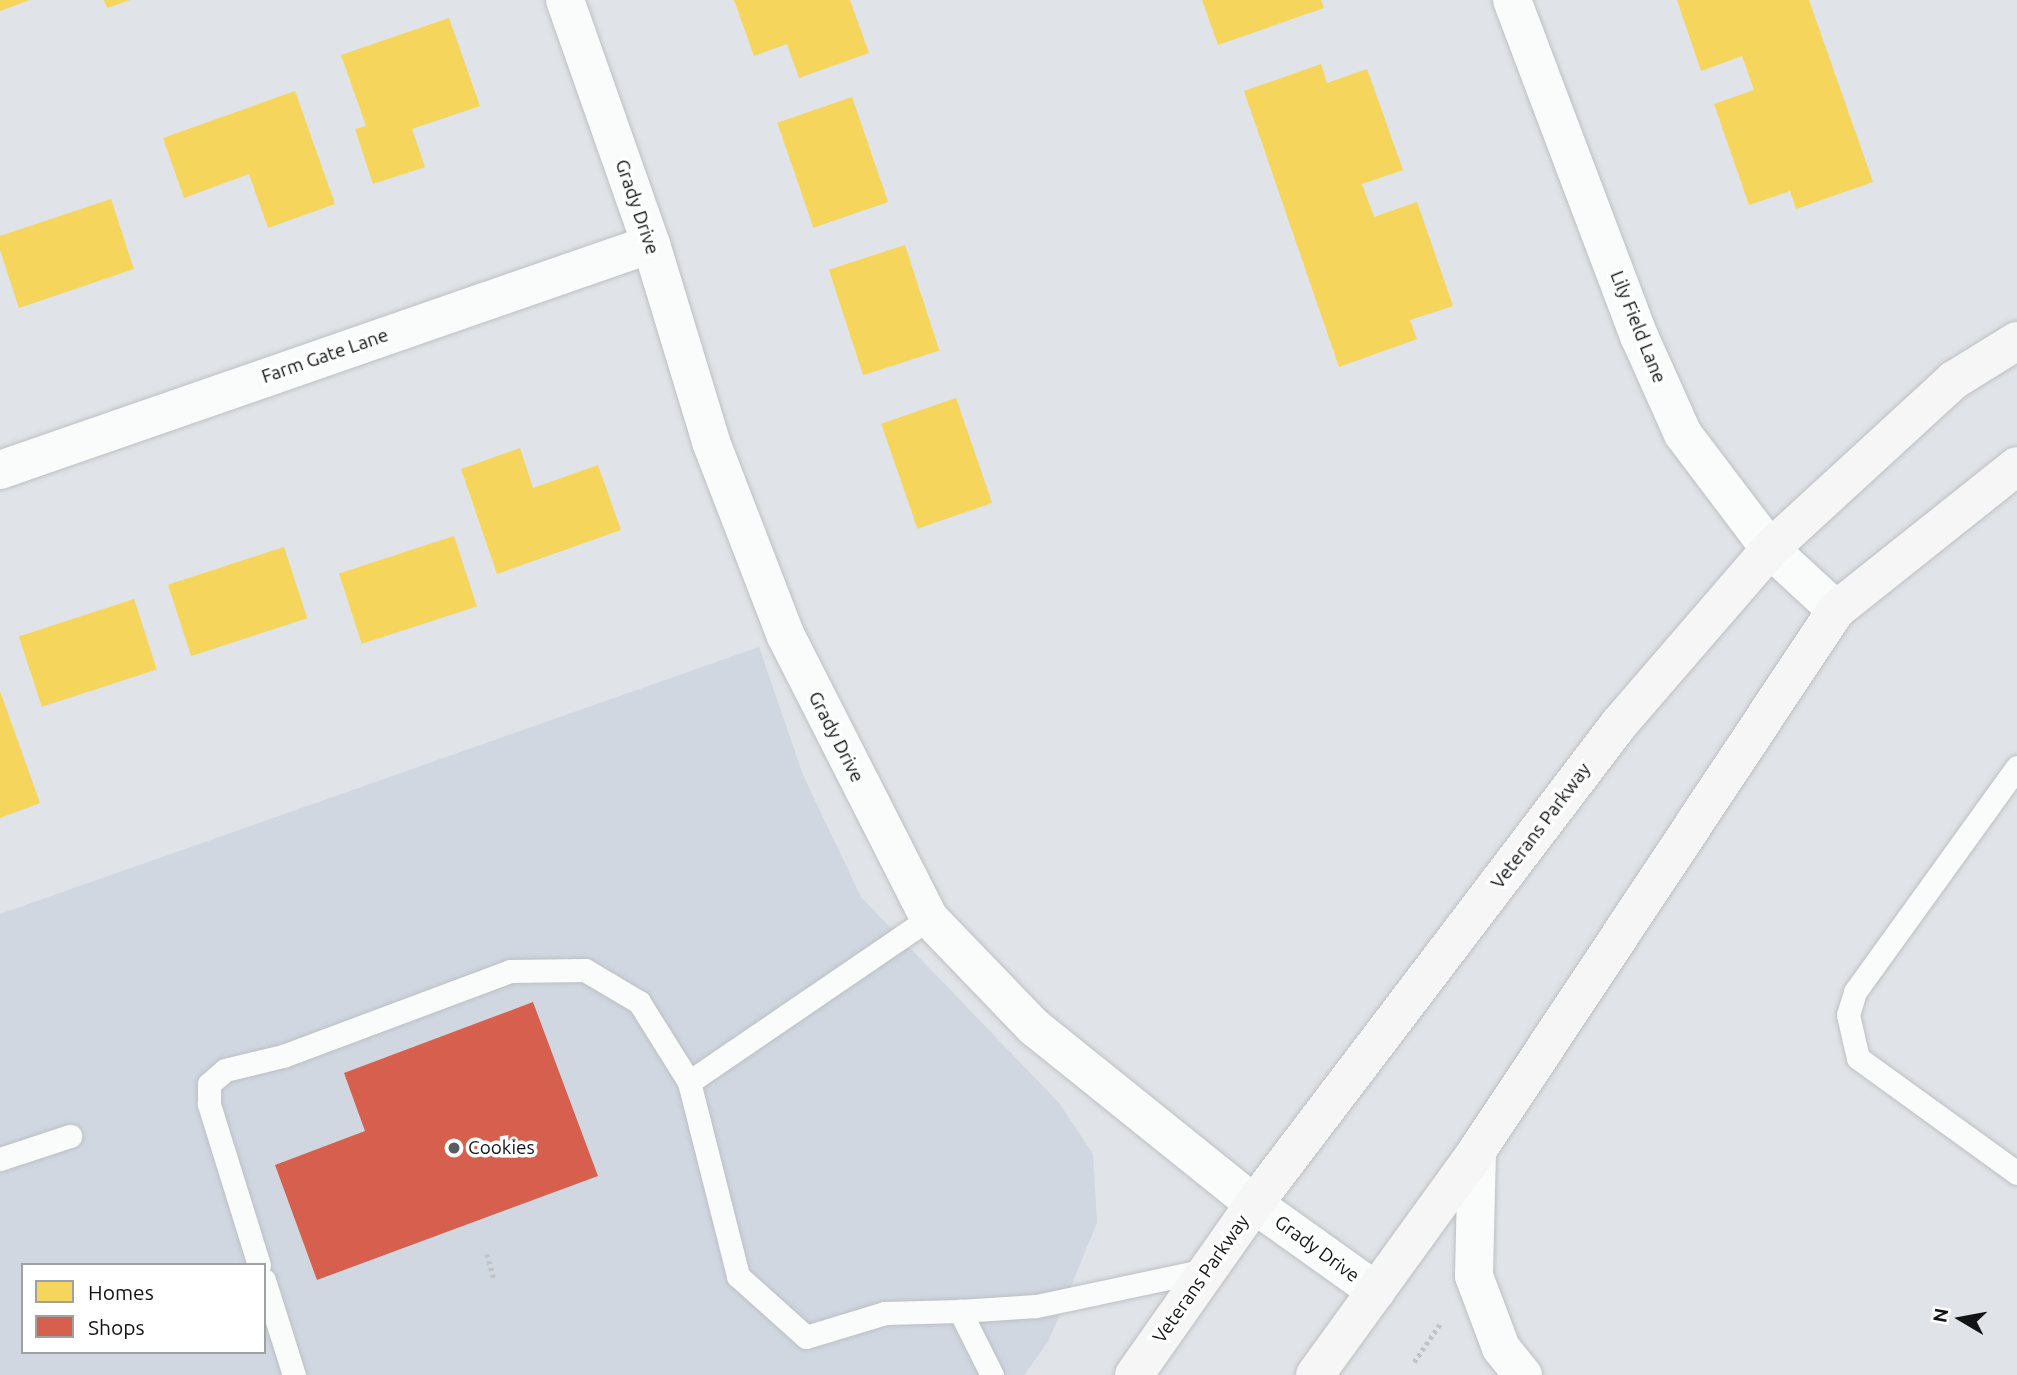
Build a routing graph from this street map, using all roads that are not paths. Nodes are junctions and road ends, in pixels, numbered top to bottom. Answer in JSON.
{"nodes":[{"id":1,"x":565,"y":0,"type":"edge"},
{"id":2,"x":1512,"y":0,"type":"edge"},
{"id":3,"x":651,"y":244,"type":"junction"},
{"id":4,"x":2017,"y":341,"type":"edge"},
{"id":5,"x":2017,"y":466,"type":"edge"},
{"id":6,"x":0,"y":470,"type":"edge"},
{"id":7,"x":1769,"y":549,"type":"junction"},
{"id":8,"x":1836,"y":610,"type":"junction"},
{"id":9,"x":2017,"y":767,"type":"edge"},
{"id":10,"x":929,"y":918,"type":"junction"},
{"id":11,"x":689,"y":1082,"type":"junction"},
{"id":12,"x":71,"y":1136,"type":"dead end"},
{"id":13,"x":1477,"y":1150,"type":"junction"},
{"id":14,"x":0,"y":1158,"type":"edge"},
{"id":15,"x":2017,"y":1173,"type":"edge"},
{"id":16,"x":1254,"y":1204,"type":"junction"},
{"id":17,"x":259,"y":1263,"type":"edge"},
{"id":18,"x":1206,"y":1270,"type":"junction"},
{"id":19,"x":266,"y":1286,"type":"edge"},
{"id":20,"x":1376,"y":1291,"type":"junction"},
{"id":21,"x":960,"y":1311,"type":"junction"},
{"id":22,"x":294,"y":1375,"type":"edge"},
{"id":23,"x":992,"y":1375,"type":"edge"},
{"id":24,"x":1134,"y":1375,"type":"edge"},
{"id":25,"x":1314,"y":1375,"type":"edge"},
{"id":26,"x":1523,"y":1375,"type":"edge"}],
"edges":[{"from":1,"to":3,"type":"street","name":"Grady Drive"},
{"from":2,"to":7,"type":"street","name":"Lily Field Lane"},
{"from":3,"to":6,"type":"street","name":"Farm Gate Lane"},
{"from":3,"to":10,"type":"street","name":"Grady Drive"},
{"from":4,"to":7,"type":"main road","name":"Veterans Parkway"},
{"from":5,"to":8,"type":"main road"},
{"from":7,"to":8,"type":"street","name":"Lily Field Lane"},
{"from":7,"to":16,"type":"main road","name":"Veterans Parkway"},
{"from":8,"to":13,"type":"main road"},
{"from":9,"to":15,"type":"lane"},
{"from":10,"to":11,"type":"lane"},
{"from":10,"to":16,"type":"street","name":"Grady Drive"},
{"from":11,"to":17,"type":"lane"},
{"from":11,"to":21,"type":"lane"},
{"from":12,"to":14,"type":"lane"},
{"from":13,"to":20,"type":"main road"},
{"from":13,"to":26,"type":"street"},
{"from":16,"to":18,"type":"main road","name":"Veterans Parkway"},
{"from":16,"to":20,"type":"street","name":"Grady Drive"},
{"from":18,"to":21,"type":"lane"},
{"from":18,"to":24,"type":"main road","name":"Veterans Parkway"},
{"from":19,"to":22,"type":"lane"},
{"from":20,"to":25,"type":"main road"},
{"from":21,"to":23,"type":"lane"}]}
